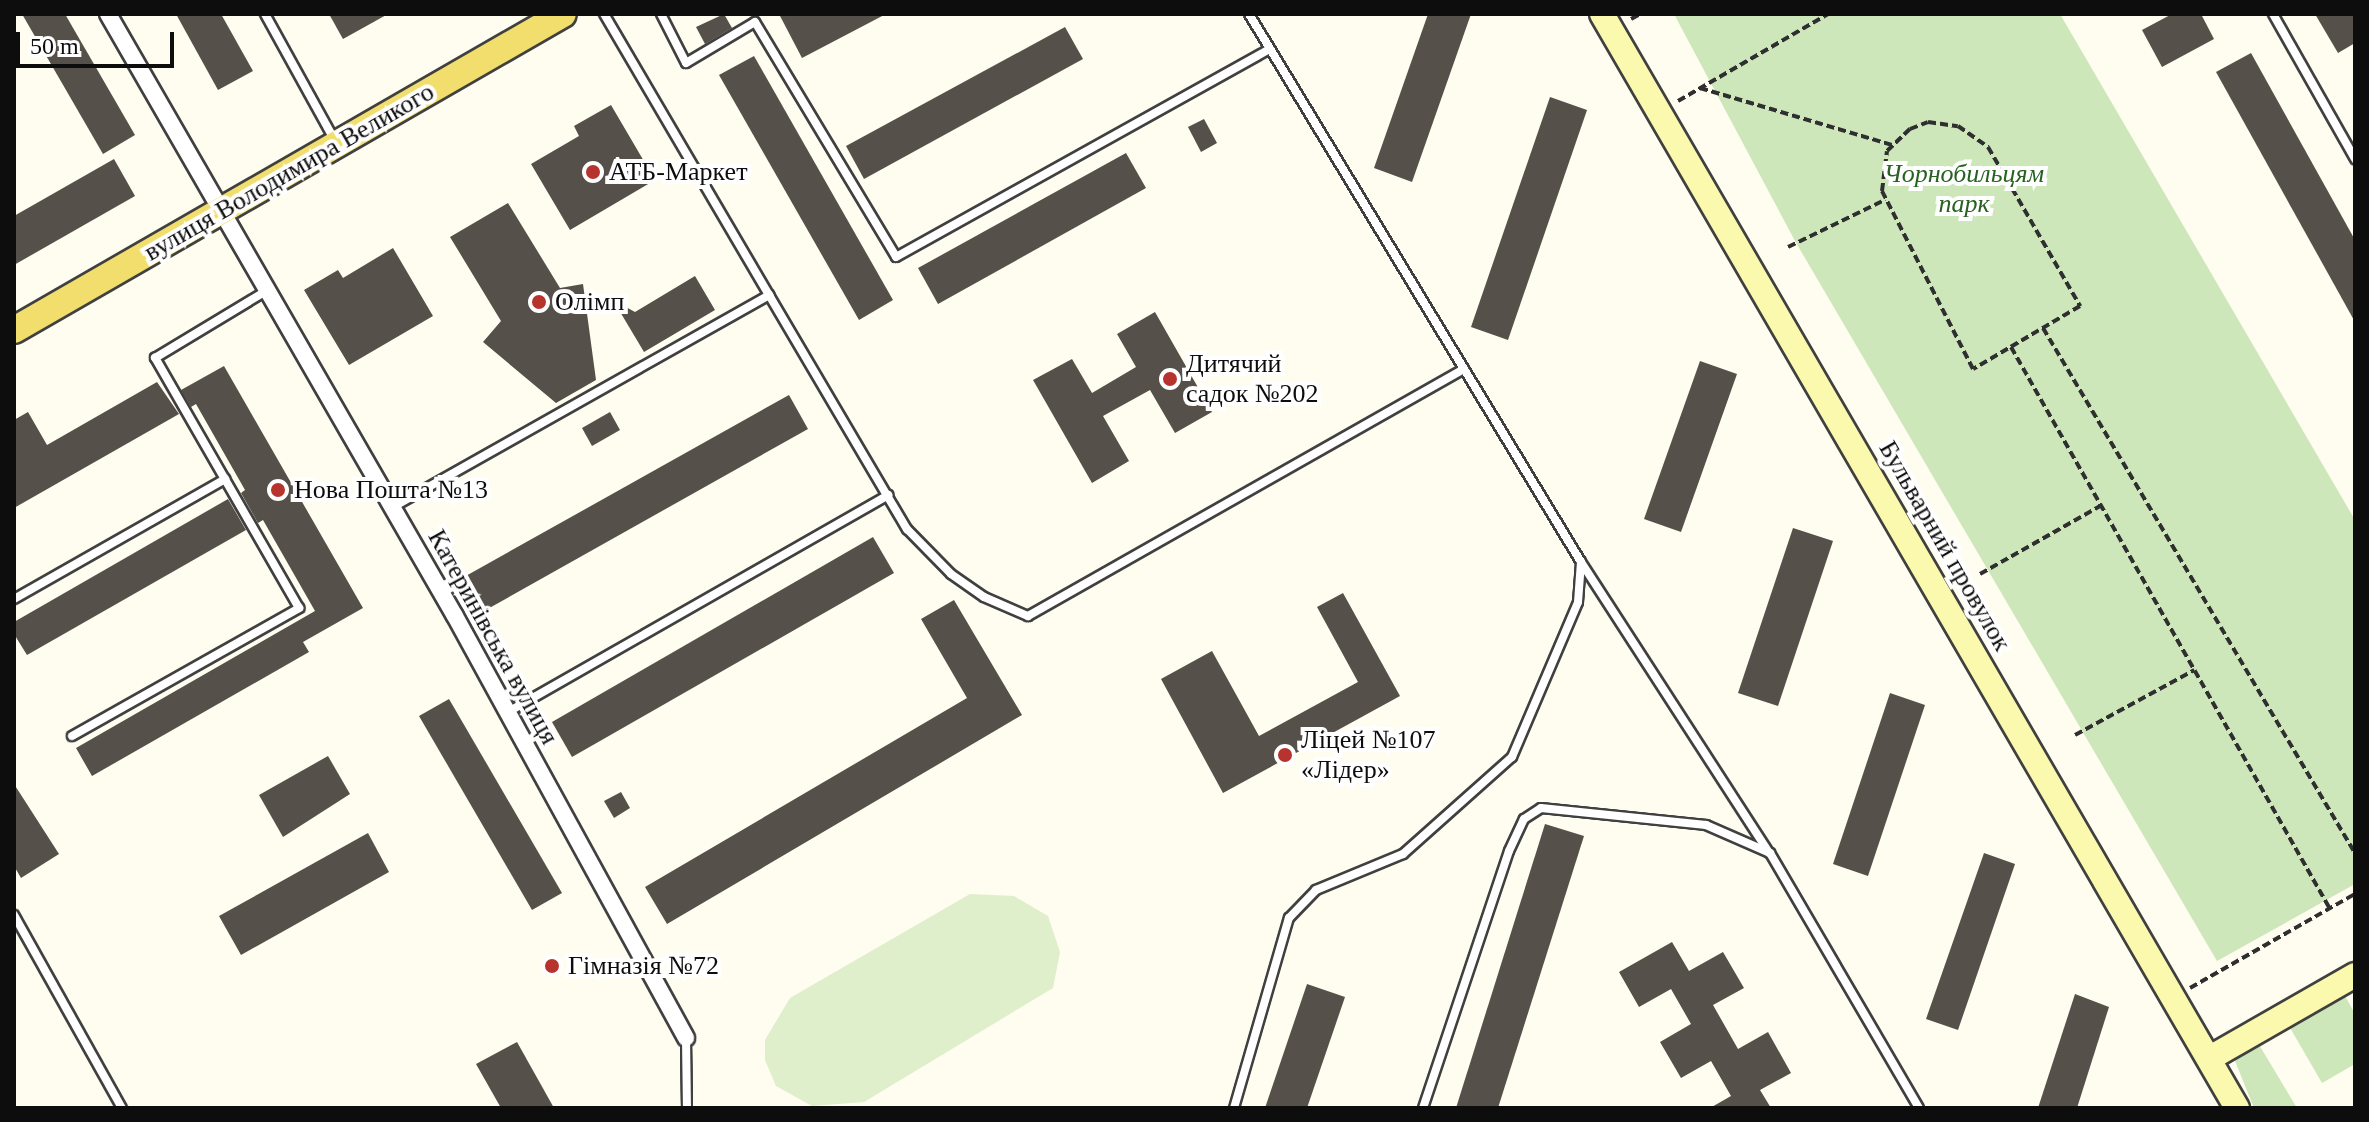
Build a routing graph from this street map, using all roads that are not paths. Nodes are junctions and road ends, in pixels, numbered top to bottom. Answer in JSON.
{"nodes":[{"id":1,"x":108,"y":14,"type":"edge"},
{"id":2,"x":265,"y":14,"type":"edge"},
{"id":3,"x":563,"y":14,"type":"edge"},
{"id":4,"x":604,"y":14,"type":"edge"},
{"id":5,"x":661,"y":14,"type":"edge"},
{"id":6,"x":1249,"y":14,"type":"edge"},
{"id":7,"x":1602,"y":14,"type":"edge"},
{"id":8,"x":2273,"y":14,"type":"edge"},
{"id":9,"x":1270,"y":49,"type":"junction"},
{"id":10,"x":338,"y":145,"type":"junction"},
{"id":11,"x":2355,"y":159,"type":"edge"},
{"id":12,"x":221,"y":212,"type":"junction"},
{"id":13,"x":266,"y":291,"type":"junction"},
{"id":14,"x":769,"y":295,"type":"junction"},
{"id":15,"x":14,"y":330,"type":"edge"},
{"id":16,"x":1464,"y":369,"type":"junction"},
{"id":17,"x":225,"y":479,"type":"junction"},
{"id":18,"x":888,"y":495,"type":"junction"},
{"id":19,"x":393,"y":507,"type":"junction"},
{"id":20,"x":1581,"y":562,"type":"junction"},
{"id":21,"x":14,"y":599,"type":"edge"},
{"id":22,"x":508,"y":712,"type":"junction"},
{"id":23,"x":72,"y":736,"type":"dead end"},
{"id":24,"x":1770,"y":853,"type":"junction"},
{"id":25,"x":14,"y":915,"type":"edge"},
{"id":26,"x":2355,"y":975,"type":"edge"},
{"id":27,"x":686,"y":1038,"type":"joint"},
{"id":28,"x":2210,"y":1058,"type":"junction"},
{"id":29,"x":122,"y":1108,"type":"edge"},
{"id":30,"x":687,"y":1108,"type":"edge"},
{"id":31,"x":1234,"y":1108,"type":"edge"},
{"id":32,"x":1423,"y":1108,"type":"edge"},
{"id":33,"x":1919,"y":1108,"type":"edge"},
{"id":34,"x":2237,"y":1108,"type":"edge"}],
"edges":[{"from":1,"to":12,"type":"street","name":"Катеринівська вулиця"},
{"from":2,"to":10,"type":"lane"},
{"from":3,"to":10,"type":"main road","name":"вулиця Володимира Великого"},
{"from":4,"to":14,"type":"lane"},
{"from":5,"to":9,"type":"lane"},
{"from":6,"to":9,"type":"lane"},
{"from":7,"to":28,"type":"street","name":"Бульварний провулок"},
{"from":8,"to":11,"type":"lane"},
{"from":9,"to":16,"type":"lane"},
{"from":10,"to":12,"type":"main road","name":"вулиця Володимира Великого"},
{"from":12,"to":13,"type":"street","name":"Катеринівська вулиця"},
{"from":12,"to":15,"type":"main road","name":"вулиця Володимира Великого"},
{"from":13,"to":17,"type":"lane"},
{"from":13,"to":19,"type":"street","name":"Катеринівська вулиця"},
{"from":14,"to":18,"type":"lane"},
{"from":14,"to":19,"type":"lane"},
{"from":16,"to":18,"type":"lane"},
{"from":16,"to":20,"type":"lane"},
{"from":17,"to":21,"type":"lane"},
{"from":17,"to":23,"type":"lane"},
{"from":18,"to":22,"type":"lane"},
{"from":19,"to":22,"type":"street","name":"Катеринівська вулиця"},
{"from":20,"to":24,"type":"lane"},
{"from":20,"to":31,"type":"lane"},
{"from":22,"to":27,"type":"street","name":"Катеринівська вулиця"},
{"from":24,"to":32,"type":"lane"},
{"from":24,"to":33,"type":"lane"},
{"from":25,"to":29,"type":"lane"},
{"from":26,"to":28,"type":"street"},
{"from":27,"to":30,"type":"lane"},
{"from":28,"to":34,"type":"street","name":"Бульварний провулок"}]}
